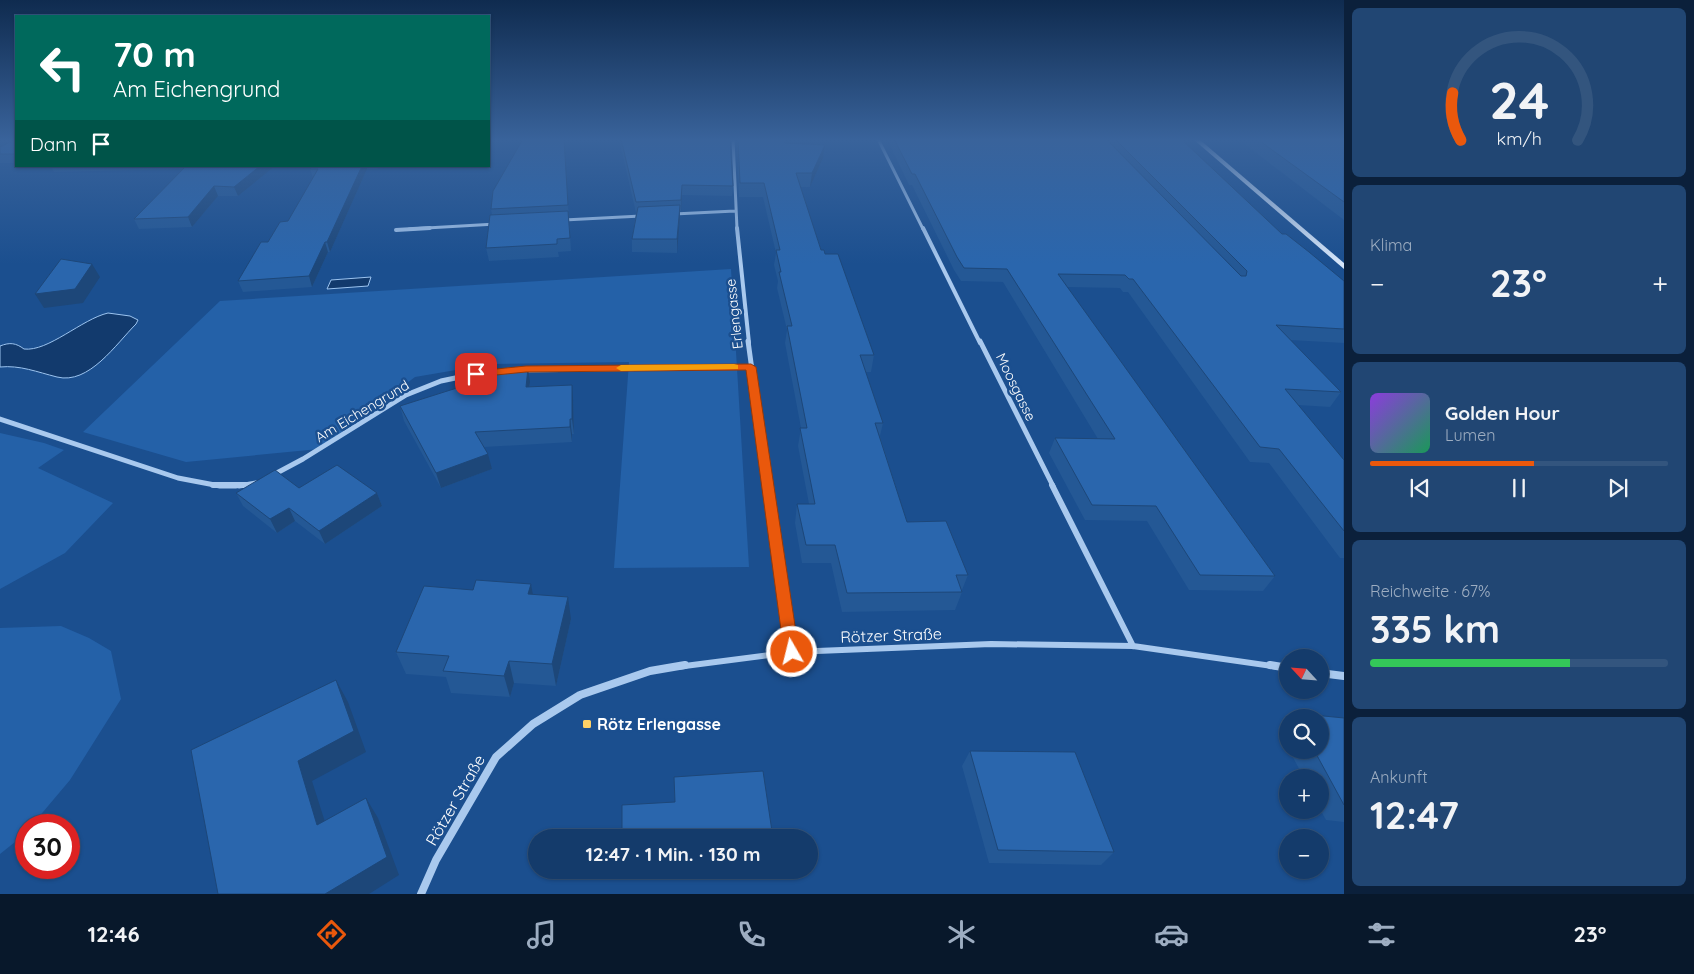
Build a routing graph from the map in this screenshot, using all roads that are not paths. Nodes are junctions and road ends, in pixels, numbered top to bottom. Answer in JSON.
{"nodes":[{"id":1,"x":734,"y":181,"type":"edge"},
{"id":2,"x":899,"y":181,"type":"edge"},
{"id":3,"x":1244,"y":181,"type":"edge"},
{"id":4,"x":735,"y":211,"type":"junction"},
{"id":5,"x":667,"y":214,"type":"edge"},
{"id":6,"x":648,"y":215,"type":"edge"},
{"id":7,"x":562,"y":220,"type":"edge"},
{"id":8,"x":506,"y":224,"type":"edge"},
{"id":9,"x":396,"y":230,"type":"dead end"},
{"id":10,"x":1344,"y":267,"type":"edge"},
{"id":11,"x":751,"y":367,"type":"junction"},
{"id":12,"x":517,"y":370,"type":"edge"},
{"id":13,"x":491,"y":371,"type":"edge"},
{"id":14,"x":0,"y":419,"type":"edge"},
{"id":15,"x":271,"y":477,"type":"edge"},
{"id":16,"x":262,"y":481,"type":"edge"},
{"id":17,"x":1133,"y":646,"type":"junction"},
{"id":18,"x":792,"y":652,"type":"junction"},
{"id":19,"x":1279,"y":667,"type":"edge"},
{"id":20,"x":1329,"y":674,"type":"edge"},
{"id":21,"x":1344,"y":676,"type":"edge"},
{"id":22,"x":422,"y":894,"type":"edge"}],
"edges":[{"from":1,"to":4,"type":"street","name":"Erlengasse"},
{"from":2,"to":17,"type":"street","name":"Moosgasse"},
{"from":3,"to":10,"type":"main road"},
{"from":4,"to":5,"type":"street"},
{"from":4,"to":11,"type":"street","name":"Erlengasse"},
{"from":6,"to":7,"type":"street"},
{"from":8,"to":9,"type":"street"},
{"from":11,"to":12,"type":"street"},
{"from":11,"to":18,"type":"street","name":"Erlengasse"},
{"from":13,"to":15,"type":"street","name":"Am Eichengrund"},
{"from":14,"to":16,"type":"street"},
{"from":17,"to":18,"type":"street","name":"Rötzer Straße"},
{"from":17,"to":19,"type":"street","name":"Rötzer Straße"},
{"from":18,"to":22,"type":"street","name":"Rötzer Straße"},
{"from":20,"to":21,"type":"street"}]}
